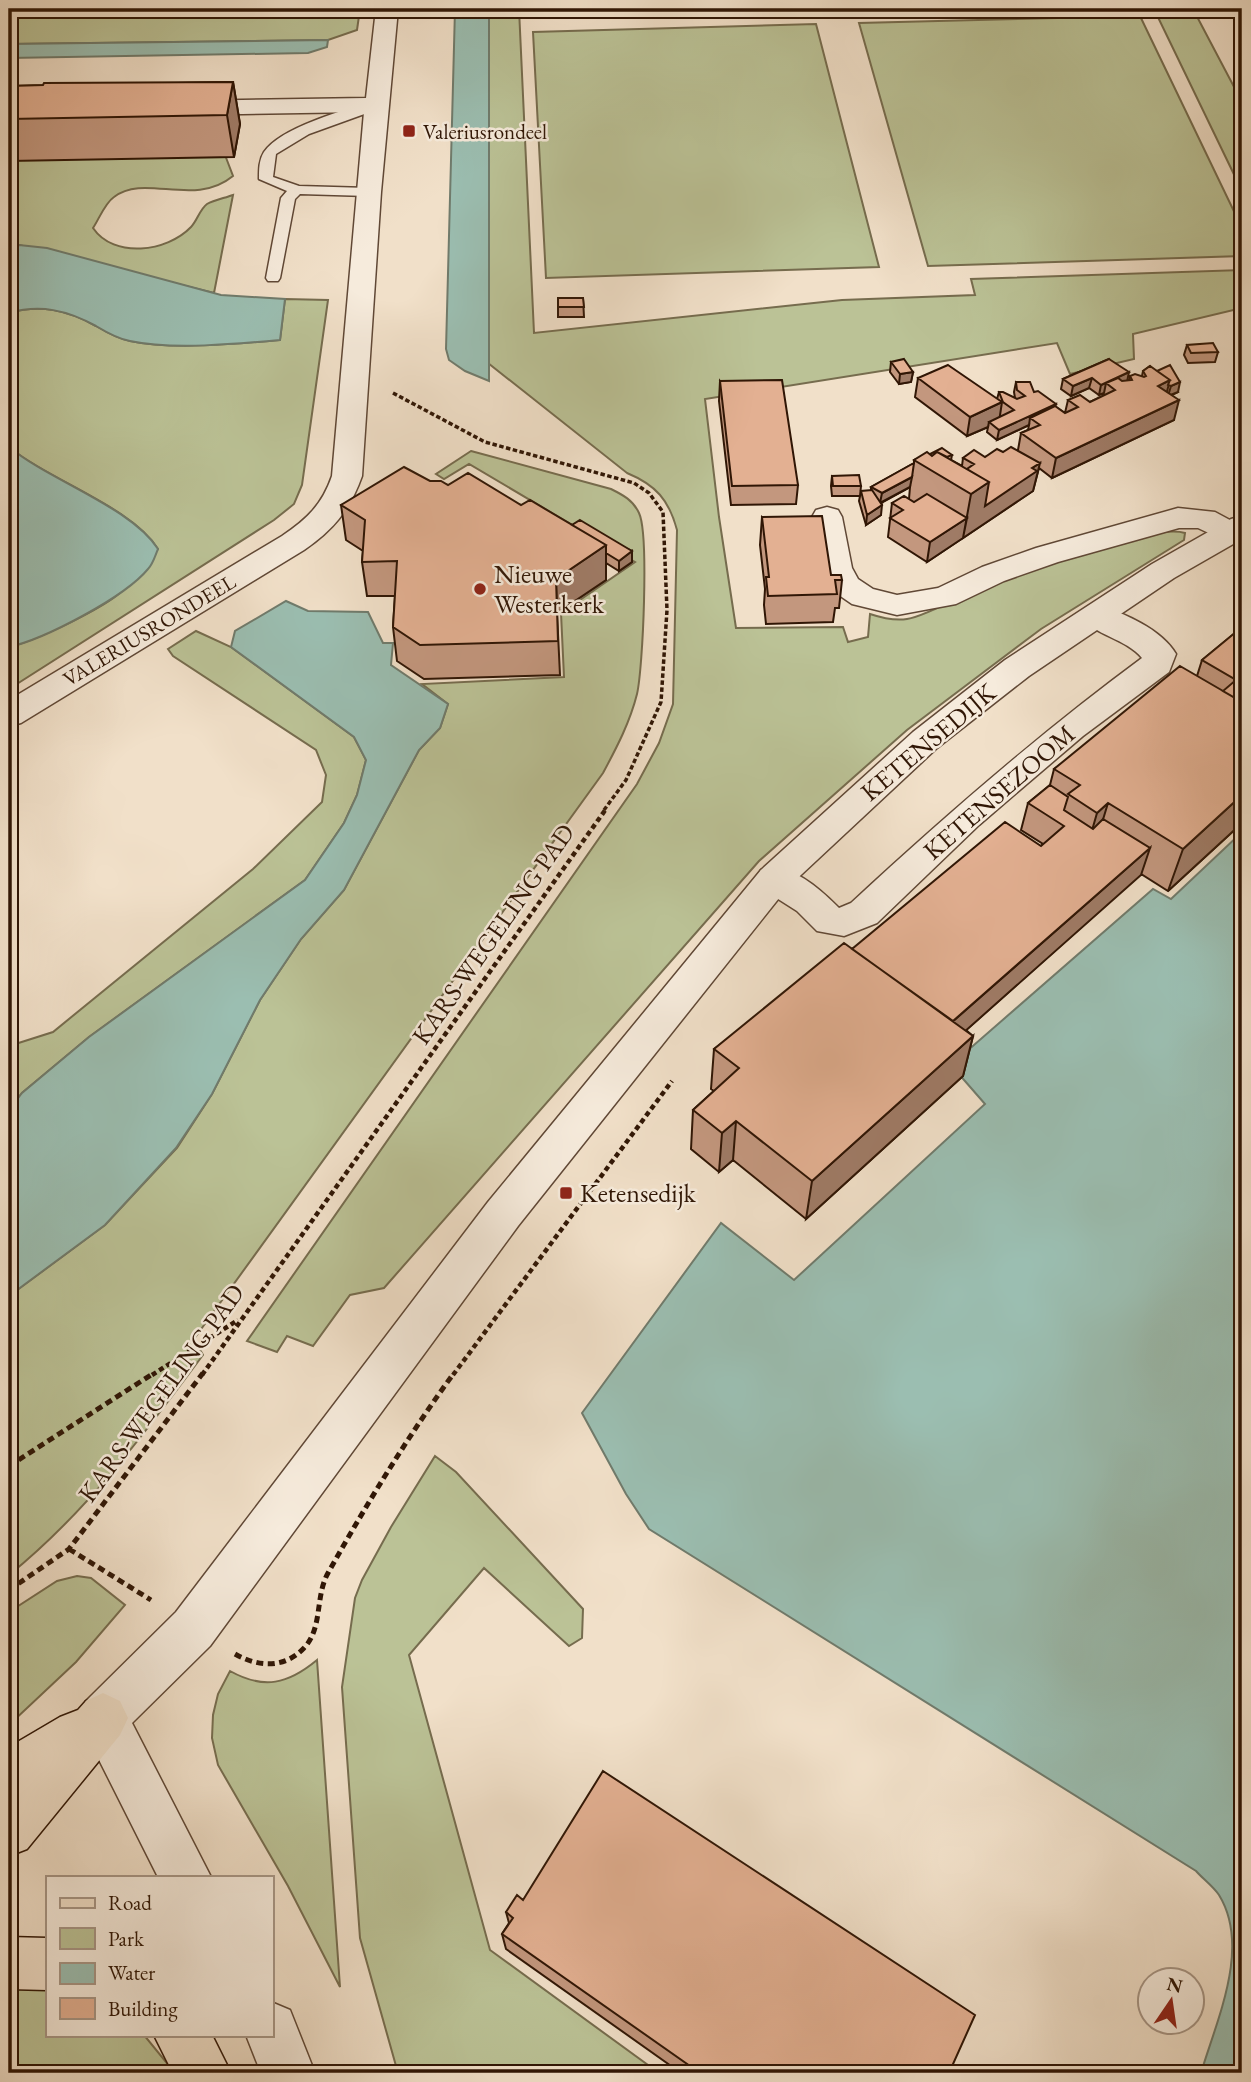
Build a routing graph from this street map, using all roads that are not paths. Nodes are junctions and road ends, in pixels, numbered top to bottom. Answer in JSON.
{"nodes":[{"id":1,"x":387,"y":9,"type":"edge"},
{"id":2,"x":376,"y":105,"type":"junction"},
{"id":3,"x":159,"y":108,"type":"edge"},
{"id":4,"x":297,"y":190,"type":"junction"},
{"id":5,"x":368,"y":192,"type":"junction"},
{"id":6,"x":273,"y":278,"type":"dead end"},
{"id":7,"x":827,"y":517,"type":"dead end"},
{"id":8,"x":1236,"y":530,"type":"edge"},
{"id":9,"x":1097,"y":616,"type":"junction"},
{"id":10,"x":9,"y":715,"type":"edge"},
{"id":11,"x":774,"y":880,"type":"junction"},
{"id":12,"x":103,"y":1718,"type":"junction"},
{"id":13,"x":9,"y":1774,"type":"edge"},
{"id":14,"x":9,"y":1831,"type":"edge"},
{"id":15,"x":184,"y":1876,"type":"edge"},
{"id":16,"x":9,"y":1963,"type":"edge"},
{"id":17,"x":46,"y":1964,"type":"edge"},
{"id":18,"x":273,"y":2034,"type":"edge"},
{"id":19,"x":182,"y":2036,"type":"edge"},
{"id":20,"x":204,"y":2073,"type":"edge"},
{"id":21,"x":288,"y":2073,"type":"edge"}],
"edges":[{"from":1,"to":2,"type":"street","name":"VALERIUSRONDEEL"},
{"from":2,"to":3,"type":"street"},
{"from":2,"to":4,"type":"lane"},
{"from":2,"to":5,"type":"street","name":"VALERIUSRONDEEL"},
{"from":4,"to":5,"type":"lane"},
{"from":4,"to":6,"type":"lane"},
{"from":5,"to":10,"type":"street","name":"VALERIUSRONDEEL"},
{"from":7,"to":8,"type":"street","name":"KETENSEDIJK"},
{"from":8,"to":9,"type":"street","name":"KETENSEDIJK"},
{"from":9,"to":11,"type":"street","name":"KETENSEDIJK"},
{"from":9,"to":11,"type":"street","name":"KETENSEZOOM"},
{"from":11,"to":12,"type":"street","name":"KETENSEDIJK"},
{"from":12,"to":13,"type":"main road"},
{"from":12,"to":14,"type":"main road"},
{"from":12,"to":15,"type":"street"},
{"from":16,"to":17,"type":"main road"},
{"from":18,"to":21,"type":"street"},
{"from":19,"to":20,"type":"main road"}]}
